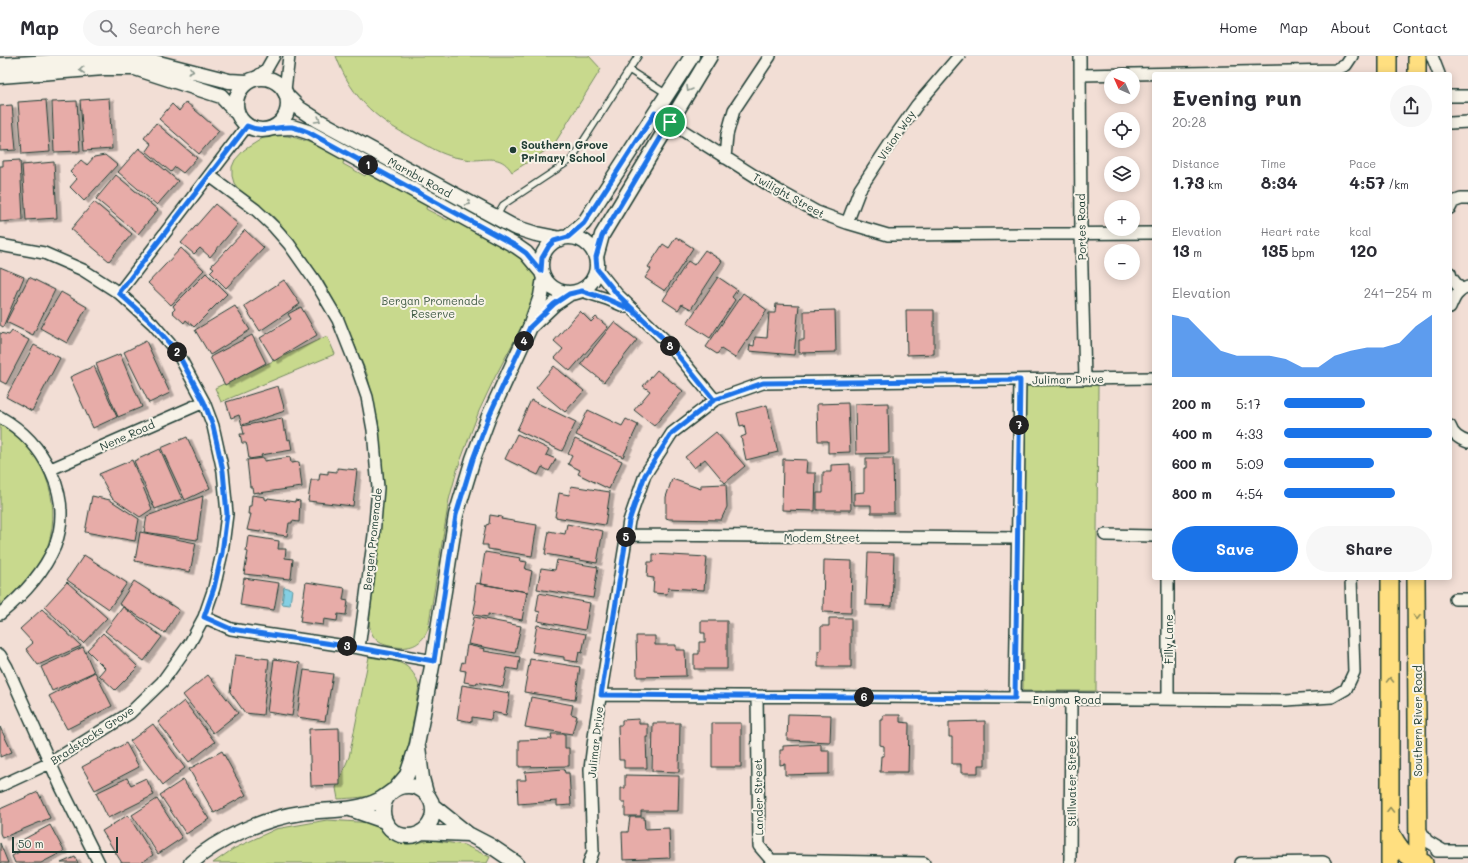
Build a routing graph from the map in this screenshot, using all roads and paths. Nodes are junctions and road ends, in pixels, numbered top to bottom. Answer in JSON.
{"nodes":[{"id":1,"x":274,"y":56,"type":"edge"},
{"id":2,"x":289,"y":56,"type":"edge"},
{"id":3,"x":638,"y":56,"type":"edge"},
{"id":4,"x":692,"y":56,"type":"edge"},
{"id":5,"x":710,"y":56,"type":"edge"},
{"id":6,"x":770,"y":56,"type":"edge"},
{"id":7,"x":959,"y":56,"type":"edge"},
{"id":8,"x":1080,"y":56,"type":"edge"},
{"id":9,"x":1352,"y":56,"type":"edge"},
{"id":10,"x":1388,"y":56,"type":"edge"},
{"id":11,"x":1417,"y":56,"type":"edge"},
{"id":12,"x":1432,"y":56,"type":"edge"},
{"id":13,"x":135,"y":60,"type":"edge"},
{"id":14,"x":0,"y":65,"type":"edge"},
{"id":15,"x":629,"y":70,"type":"junction"},
{"id":16,"x":1233,"y":72,"type":"edge"},
{"id":17,"x":1388,"y":72,"type":"edge"},
{"id":18,"x":1417,"y":72,"type":"edge"},
{"id":19,"x":1438,"y":72,"type":"edge"},
{"id":20,"x":1152,"y":74,"type":"edge"},
{"id":21,"x":1081,"y":75,"type":"junction"},
{"id":22,"x":0,"y":76,"type":"edge"},
{"id":23,"x":250,"y":80,"type":"junction"},
{"id":24,"x":286,"y":93,"type":"junction"},
{"id":25,"x":667,"y":94,"type":"junction"},
{"id":26,"x":1452,"y":94,"type":"edge"},
{"id":27,"x":1468,"y":96,"type":"edge"},
{"id":28,"x":236,"y":112,"type":"junction"},
{"id":29,"x":655,"y":113,"type":"junction"},
{"id":30,"x":670,"y":122,"type":"junction"},
{"id":31,"x":1468,"y":122,"type":"edge"},
{"id":32,"x":1452,"y":123,"type":"edge"},
{"id":33,"x":247,"y":126,"type":"junction"},
{"id":34,"x":273,"y":128,"type":"junction"},
{"id":35,"x":725,"y":158,"type":"junction"},
{"id":36,"x":210,"y":176,"type":"junction"},
{"id":37,"x":1468,"y":199,"type":"edge"},
{"id":38,"x":1452,"y":204,"type":"edge"},
{"id":39,"x":496,"y":217,"type":"junction"},
{"id":40,"x":847,"y":223,"type":"junction"},
{"id":41,"x":1152,"y":233,"type":"edge"},
{"id":42,"x":1081,"y":234,"type":"junction"},
{"id":43,"x":565,"y":238,"type":"junction"},
{"id":44,"x":0,"y":245,"type":"edge"},
{"id":45,"x":597,"y":263,"type":"junction"},
{"id":46,"x":542,"y":275,"type":"junction"},
{"id":47,"x":1452,"y":278,"type":"edge"},
{"id":48,"x":1464,"y":289,"type":"edge"},
{"id":49,"x":575,"y":292,"type":"junction"},
{"id":50,"x":119,"y":293,"type":"junction"},
{"id":51,"x":1452,"y":302,"type":"edge"},
{"id":52,"x":632,"y":310,"type":"junction"},
{"id":53,"x":530,"y":327,"type":"junction"},
{"id":54,"x":1152,"y":378,"type":"edge"},
{"id":55,"x":1085,"y":379,"type":"junction"},
{"id":56,"x":1020,"y":380,"type":"junction"},
{"id":57,"x":714,"y":400,"type":"junction"},
{"id":58,"x":204,"y":402,"type":"junction"},
{"id":59,"x":0,"y":417,"type":"edge"},
{"id":60,"x":1452,"y":431,"type":"edge"},
{"id":61,"x":1468,"y":442,"type":"edge"},
{"id":62,"x":50,"y":469,"type":"junction"},
{"id":63,"x":627,"y":535,"type":"junction"},
{"id":64,"x":1105,"y":536,"type":"dead end"},
{"id":65,"x":1152,"y":536,"type":"edge"},
{"id":66,"x":1018,"y":538,"type":"junction"},
{"id":67,"x":1168,"y":580,"type":"edge"},
{"id":68,"x":1351,"y":580,"type":"edge"},
{"id":69,"x":1390,"y":580,"type":"edge"},
{"id":70,"x":1416,"y":580,"type":"edge"},
{"id":71,"x":1455,"y":599,"type":"dead end"},
{"id":72,"x":1468,"y":599,"type":"edge"},
{"id":73,"x":0,"y":614,"type":"edge"},
{"id":74,"x":204,"y":617,"type":"junction"},
{"id":75,"x":359,"y":648,"type":"junction"},
{"id":76,"x":0,"y":655,"type":"edge"},
{"id":77,"x":434,"y":661,"type":"junction"},
{"id":78,"x":601,"y":695,"type":"junction"},
{"id":79,"x":757,"y":696,"type":"junction"},
{"id":80,"x":1015,"y":698,"type":"junction"},
{"id":81,"x":1071,"y":699,"type":"junction"},
{"id":82,"x":1168,"y":700,"type":"junction"},
{"id":83,"x":417,"y":745,"type":"junction"},
{"id":84,"x":50,"y":763,"type":"junction"},
{"id":85,"x":0,"y":786,"type":"edge"},
{"id":86,"x":394,"y":790,"type":"junction"},
{"id":87,"x":426,"y":793,"type":"junction"},
{"id":88,"x":432,"y":806,"type":"junction"},
{"id":89,"x":350,"y":809,"type":"junction"},
{"id":90,"x":384,"y":821,"type":"junction"},
{"id":91,"x":1417,"y":824,"type":"junction"},
{"id":92,"x":1390,"y":831,"type":"junction"},
{"id":93,"x":421,"y":832,"type":"junction"},
{"id":94,"x":468,"y":834,"type":"junction"},
{"id":95,"x":1468,"y":851,"type":"edge"},
{"id":96,"x":1422,"y":858,"type":"edge"},
{"id":97,"x":99,"y":863,"type":"edge"},
{"id":98,"x":191,"y":863,"type":"edge"},
{"id":99,"x":516,"y":863,"type":"edge"},
{"id":100,"x":589,"y":863,"type":"edge"},
{"id":101,"x":924,"y":863,"type":"edge"},
{"id":102,"x":1070,"y":863,"type":"edge"},
{"id":103,"x":1241,"y":863,"type":"edge"},
{"id":104,"x":1325,"y":863,"type":"edge"},
{"id":105,"x":1390,"y":863,"type":"edge"}],
"edges":[{"from":1,"to":23,"type":"street"},
{"from":2,"to":24,"type":"street"},
{"from":3,"to":15,"type":"lane"},
{"from":4,"to":25,"type":"street"},
{"from":5,"to":30,"type":"street","one_way":true},
{"from":6,"to":35,"type":"street"},
{"from":7,"to":40,"type":"street","name":"Vision Way"},
{"from":8,"to":21,"type":"street","name":"Portes Road"},
{"from":9,"to":16,"type":"street"},
{"from":10,"to":17,"type":"main road"},
{"from":11,"to":18,"type":"main road"},
{"from":12,"to":19,"type":"street"},
{"from":13,"to":14,"type":"street"},
{"from":13,"to":22,"type":"street","one_way":true},
{"from":13,"to":23,"type":"street","one_way":true},
{"from":13,"to":28,"type":"street"},
{"from":15,"to":25,"type":"lane"},
{"from":15,"to":39,"type":"lane"},
{"from":20,"to":21,"type":"street"},
{"from":21,"to":42,"type":"street","name":"Portes Road"},
{"from":23,"to":24,"type":"street"},
{"from":23,"to":28,"type":"street"},
{"from":24,"to":34,"type":"street"},
{"from":24,"to":39,"type":"street","name":"Marnbu Road","one_way":true},
{"from":25,"to":29,"type":"street"},
{"from":26,"to":27,"type":"street"},
{"from":28,"to":33,"type":"street"},
{"from":29,"to":30,"type":"street","name":"Twilight Street"},
{"from":29,"to":43,"type":"street"},
{"from":30,"to":35,"type":"street","name":"Twilight Street"},
{"from":30,"to":45,"type":"street"},
{"from":31,"to":32,"type":"street"},
{"from":33,"to":34,"type":"street"},
{"from":33,"to":36,"type":"street"},
{"from":34,"to":46,"type":"street","name":"Marnbu Road"},
{"from":35,"to":40,"type":"street","name":"Twilight Street"},
{"from":36,"to":50,"type":"street"},
{"from":36,"to":75,"type":"street","name":"Bergen Promenade"},
{"from":37,"to":38,"type":"street"},
{"from":39,"to":43,"type":"street","name":"Marnbu Road"},
{"from":40,"to":42,"type":"street","name":"Twilight Street"},
{"from":41,"to":42,"type":"street"},
{"from":42,"to":55,"type":"street","name":"Portes Road"},
{"from":43,"to":45,"type":"street"},
{"from":43,"to":46,"type":"street"},
{"from":44,"to":50,"type":"street","name":"Bradstocks Grove"},
{"from":45,"to":49,"type":"street"},
{"from":45,"to":52,"type":"street"},
{"from":46,"to":49,"type":"street"},
{"from":46,"to":53,"type":"street"},
{"from":47,"to":48,"type":"street"},
{"from":48,"to":51,"type":"street"},
{"from":49,"to":52,"type":"street"},
{"from":49,"to":53,"type":"street"},
{"from":50,"to":58,"type":"street","name":"Bradstocks Grove"},
{"from":52,"to":57,"type":"street"},
{"from":53,"to":77,"type":"street"},
{"from":54,"to":55,"type":"street","name":"Julimar Drive"},
{"from":55,"to":56,"type":"street","name":"Julimar Drive"},
{"from":56,"to":57,"type":"street","name":"Julimar Drive"},
{"from":56,"to":66,"type":"street"},
{"from":57,"to":63,"type":"street","name":"Julimar Drive"},
{"from":58,"to":62,"type":"street","name":"Nene Road"},
{"from":58,"to":74,"type":"street","name":"Bradstocks Grove"},
{"from":59,"to":62,"type":"street"},
{"from":60,"to":61,"type":"street"},
{"from":62,"to":73,"type":"street"},
{"from":63,"to":66,"type":"street","name":"Modem Street"},
{"from":63,"to":78,"type":"street","name":"Julimar Drive"},
{"from":64,"to":65,"type":"street"},
{"from":66,"to":80,"type":"street"},
{"from":67,"to":82,"type":"street","name":"Filly Lane"},
{"from":68,"to":82,"type":"street","name":"Enigma Road"},
{"from":92,"to":69,"type":"main road","one_way":true},
{"from":70,"to":91,"type":"main road","name":"Southern River Road","one_way":true},
{"from":71,"to":72,"type":"street"},
{"from":74,"to":75,"type":"street"},
{"from":74,"to":84,"type":"street","name":"Bradstocks Grove"},
{"from":75,"to":77,"type":"street"},
{"from":76,"to":84,"type":"street"},
{"from":77,"to":83,"type":"street"},
{"from":78,"to":79,"type":"street","name":"Enigma Road"},
{"from":78,"to":100,"type":"street","name":"Julimar Drive"},
{"from":79,"to":80,"type":"street","name":"Enigma Road"},
{"from":79,"to":101,"type":"street","name":"Lander Street"},
{"from":80,"to":81,"type":"street","name":"Enigma Road"},
{"from":81,"to":82,"type":"street","name":"Enigma Road"},
{"from":81,"to":102,"type":"street","name":"Stillwater Street"},
{"from":83,"to":86,"type":"street"},
{"from":83,"to":87,"type":"street"},
{"from":84,"to":85,"type":"street","name":"Bradstocks Grove"},
{"from":84,"to":97,"type":"street"},
{"from":86,"to":87,"type":"street"},
{"from":86,"to":89,"type":"street"},
{"from":86,"to":90,"type":"street"},
{"from":87,"to":88,"type":"street"},
{"from":88,"to":93,"type":"street"},
{"from":88,"to":94,"type":"street"},
{"from":89,"to":90,"type":"street"},
{"from":89,"to":98,"type":"street"},
{"from":90,"to":93,"type":"street"},
{"from":91,"to":96,"type":"main road","name":"Southern River Road"},
{"from":91,"to":96,"type":"street"},
{"from":92,"to":96,"type":"main road"},
{"from":92,"to":105,"type":"main road"},
{"from":93,"to":94,"type":"street"},
{"from":94,"to":99,"type":"street"},
{"from":95,"to":96,"type":"street"},
{"from":103,"to":104,"type":"street"}]}
